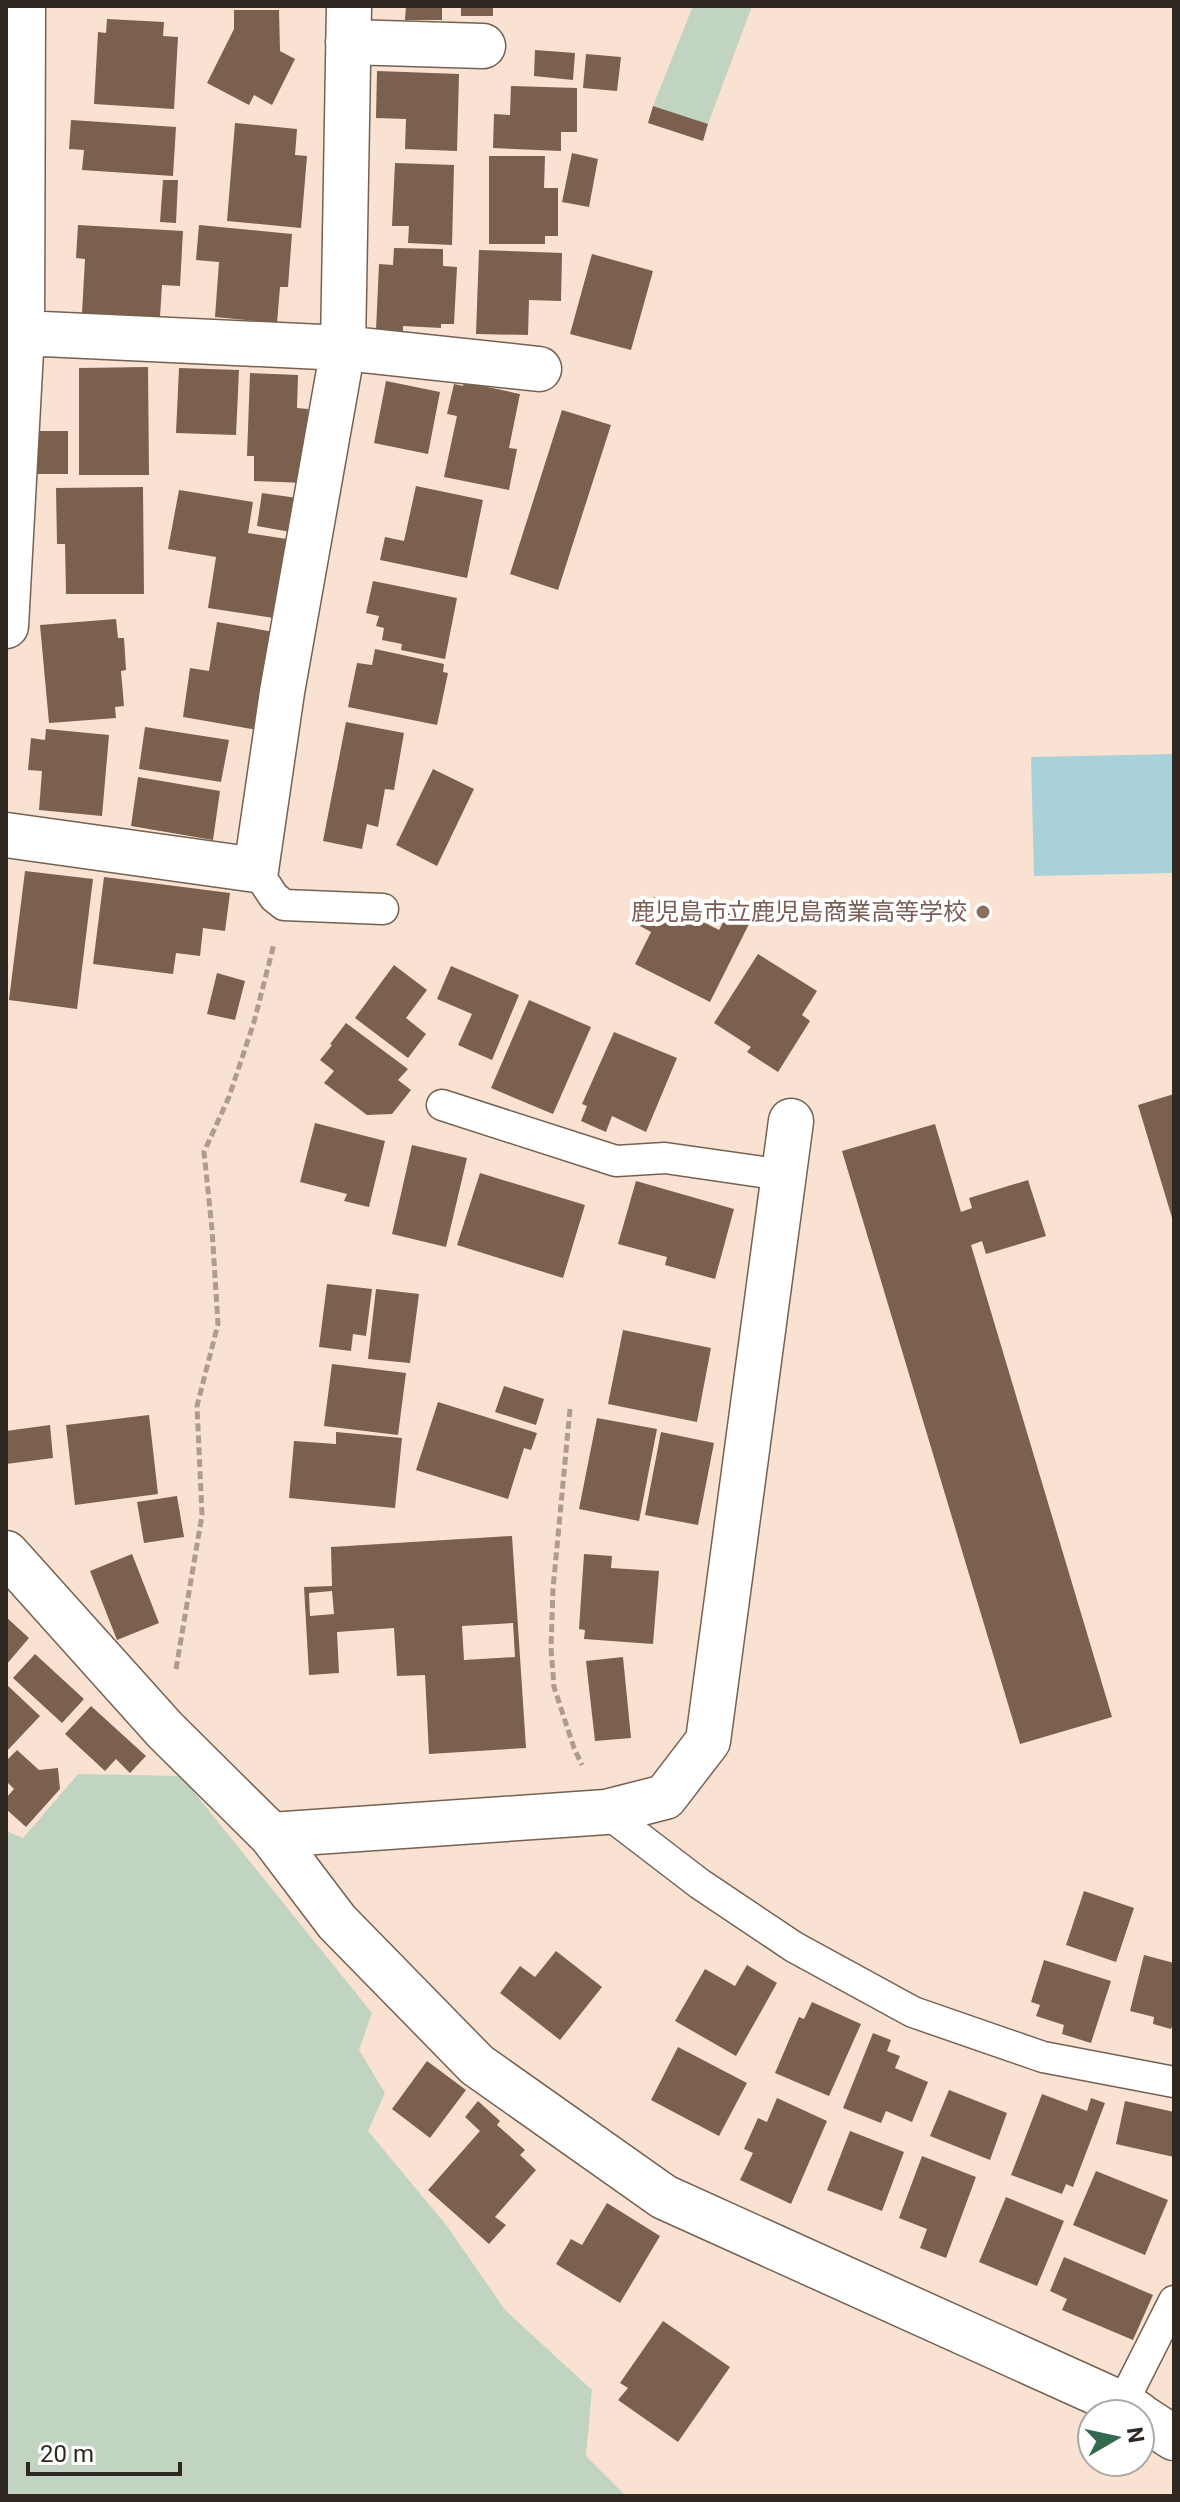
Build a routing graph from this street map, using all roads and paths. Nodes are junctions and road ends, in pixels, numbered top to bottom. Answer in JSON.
{"nodes":[{"id":1,"x":23,"y":6,"type":"edge"},
{"id":2,"x":348,"y":24,"type":"edge"},
{"id":3,"x":483,"y":46,"type":"dead end"},
{"id":4,"x":22,"y":333,"type":"junction"},
{"id":5,"x":343,"y":348,"type":"junction"},
{"id":6,"x":539,"y":369,"type":"dead end"},
{"id":7,"x":6,"y":626,"type":"edge"},
{"id":8,"x":6,"y":835,"type":"edge"},
{"id":9,"x":256,"y":870,"type":"junction"},
{"id":10,"x":284,"y":905,"type":"junction"},
{"id":11,"x":383,"y":909,"type":"dead end"},
{"id":12,"x":442,"y":1105,"type":"dead end"},
{"id":13,"x":791,"y":1121,"type":"dead end"},
{"id":14,"x":783,"y":1175,"type":"junction"},
{"id":15,"x":570,"y":1409,"type":"dead end"},
{"id":16,"x":6,"y":1553,"type":"edge"},
{"id":17,"x":165,"y":1730,"type":"junction"},
{"id":18,"x":606,"y":1812,"type":"junction"},
{"id":19,"x":271,"y":1835,"type":"junction"},
{"id":20,"x":1174,"y":2082,"type":"edge"},
{"id":21,"x":1174,"y":2301,"type":"edge"},
{"id":22,"x":1105,"y":2398,"type":"edge"},
{"id":23,"x":1138,"y":2398,"type":"edge"},
{"id":24,"x":1156,"y":2426,"type":"edge"},
{"id":25,"x":1174,"y":2438,"type":"edge"}],
"edges":[{"from":1,"to":4,"type":"street"},
{"from":2,"to":3,"type":"street"},
{"from":2,"to":5,"type":"street"},
{"from":4,"to":5,"type":"street"},
{"from":4,"to":7,"type":"street"},
{"from":5,"to":6,"type":"street"},
{"from":5,"to":9,"type":"street"},
{"from":8,"to":9,"type":"street"},
{"from":9,"to":10,"type":"lane"},
{"from":10,"to":11,"type":"lane"},
{"from":10,"to":17,"type":"path"},
{"from":12,"to":14,"type":"lane"},
{"from":13,"to":14,"type":"street"},
{"from":14,"to":18,"type":"street"},
{"from":15,"to":18,"type":"path"},
{"from":16,"to":17,"type":"street"},
{"from":17,"to":19,"type":"street"},
{"from":18,"to":19,"type":"street"},
{"from":18,"to":20,"type":"lane"},
{"from":19,"to":22,"type":"street"},
{"from":21,"to":23,"type":"lane"},
{"from":24,"to":25,"type":"street"}]}
